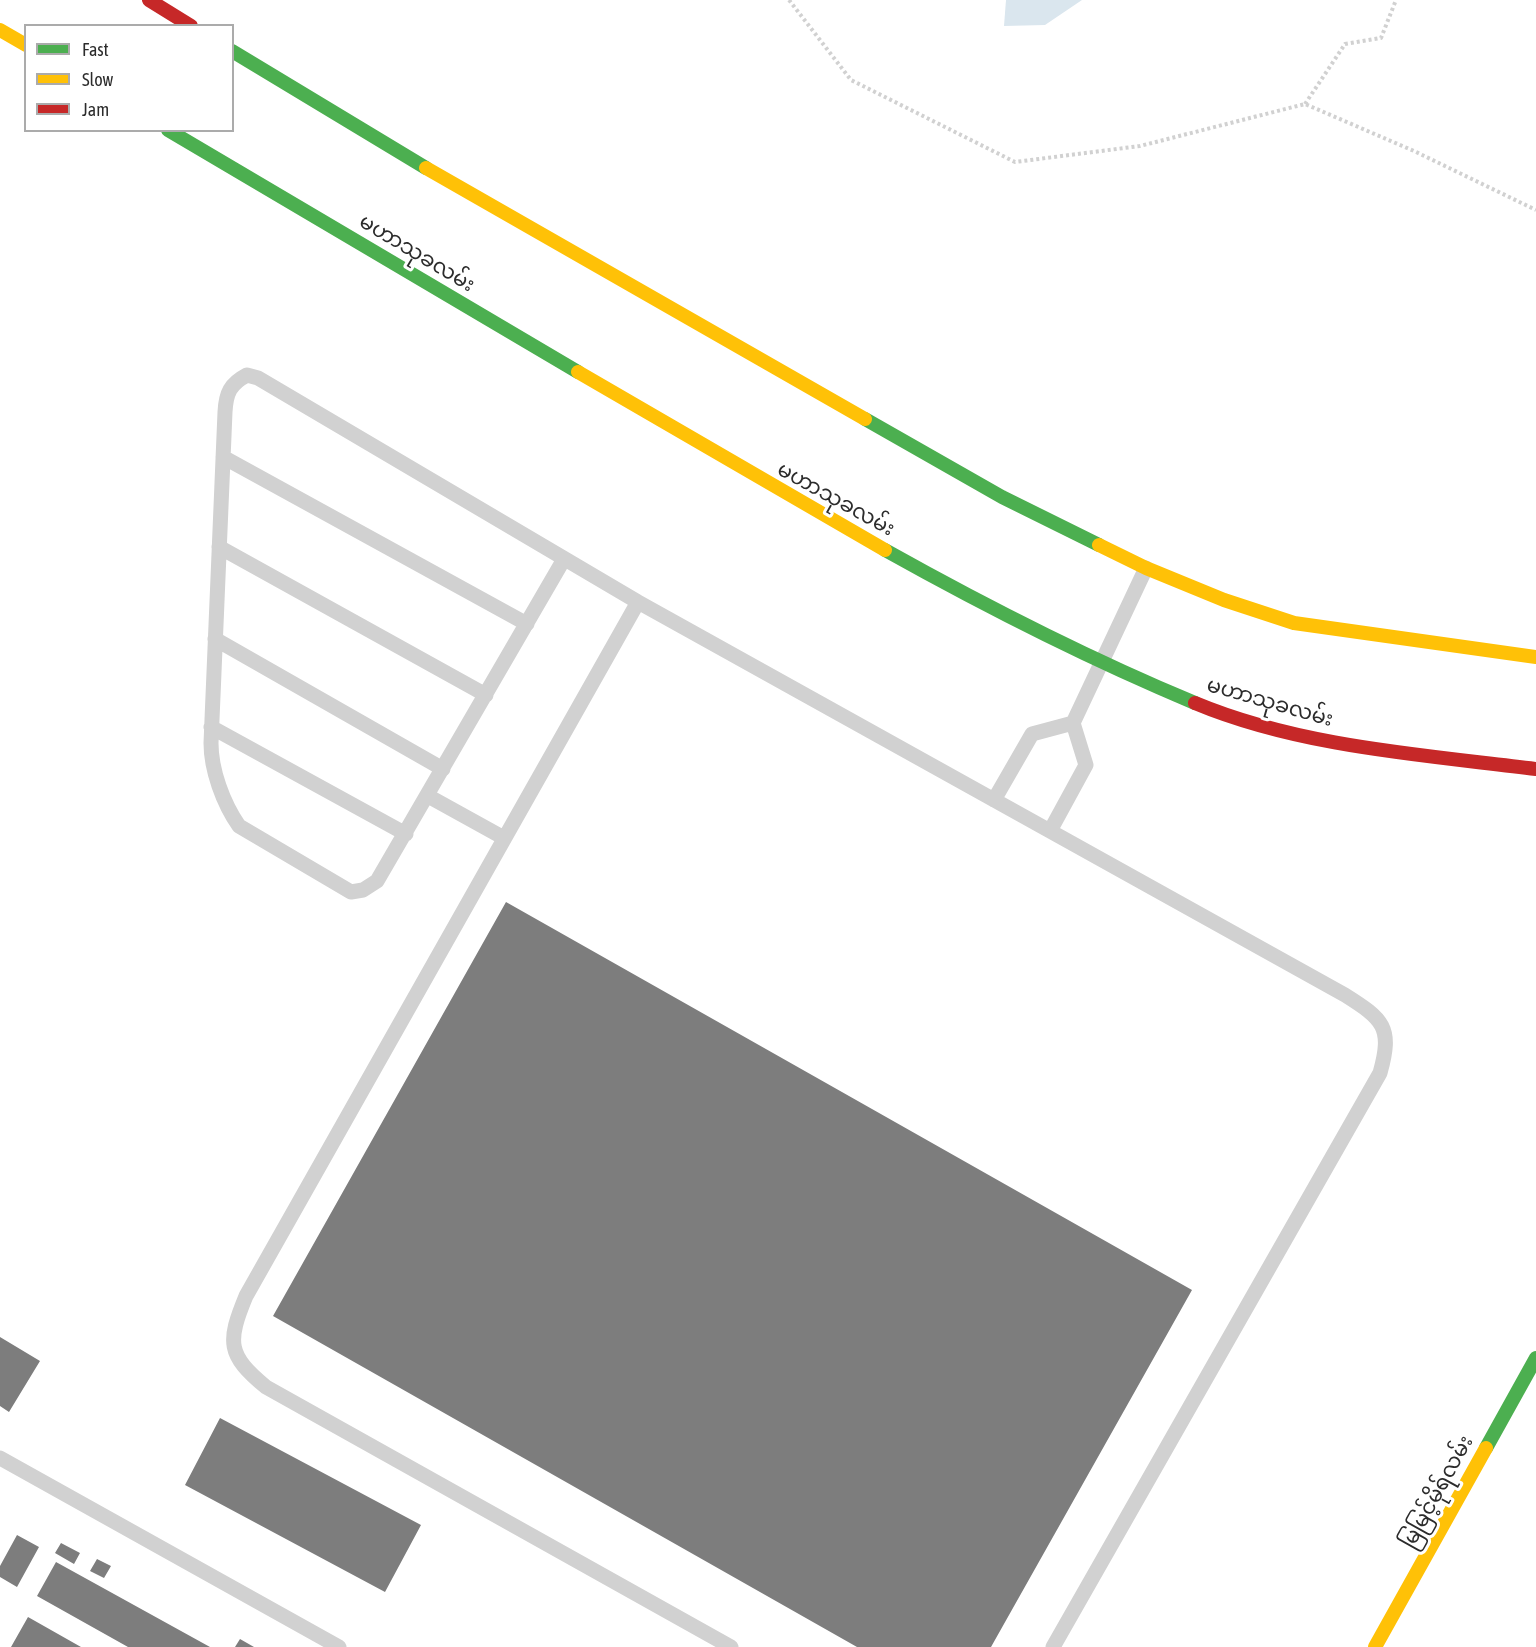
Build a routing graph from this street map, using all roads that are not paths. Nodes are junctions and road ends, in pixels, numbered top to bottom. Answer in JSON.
{"nodes":[{"id":1,"x":149,"y":0,"type":"edge"},
{"id":2,"x":187,"y":24,"type":"edge"},
{"id":3,"x":0,"y":30,"type":"edge"},
{"id":4,"x":24,"y":44,"type":"edge"},
{"id":5,"x":234,"y":52,"type":"edge"},
{"id":6,"x":171,"y":132,"type":"edge"},
{"id":7,"x":223,"y":457,"type":"junction"},
{"id":8,"x":219,"y":548,"type":"junction"},
{"id":9,"x":564,"y":559,"type":"junction"},
{"id":10,"x":1146,"y":568,"type":"junction"},
{"id":11,"x":638,"y":602,"type":"junction"},
{"id":12,"x":527,"y":624,"type":"junction"},
{"id":13,"x":215,"y":639,"type":"junction"},
{"id":14,"x":1536,"y":657,"type":"edge"},
{"id":15,"x":1101,"y":664,"type":"junction"},
{"id":16,"x":486,"y":695,"type":"junction"},
{"id":17,"x":1072,"y":723,"type":"junction"},
{"id":18,"x":211,"y":727,"type":"junction"},
{"id":19,"x":443,"y":769,"type":"junction"},
{"id":20,"x":1536,"y":769,"type":"edge"},
{"id":21,"x":428,"y":796,"type":"junction"},
{"id":22,"x":993,"y":800,"type":"junction"},
{"id":23,"x":1050,"y":831,"type":"junction"},
{"id":24,"x":406,"y":834,"type":"junction"},
{"id":25,"x":504,"y":838,"type":"junction"},
{"id":26,"x":1536,"y":1358,"type":"edge"},
{"id":27,"x":0,"y":1458,"type":"edge"},
{"id":28,"x":339,"y":1647,"type":"edge"},
{"id":29,"x":731,"y":1647,"type":"edge"},
{"id":30,"x":1053,"y":1647,"type":"edge"},
{"id":31,"x":1375,"y":1647,"type":"edge"}],
"edges":[{"from":1,"to":2,"type":"main road"},
{"from":3,"to":4,"type":"main road"},
{"from":5,"to":10,"type":"main road"},
{"from":6,"to":15,"type":"main road","name":"မဟာသုခလမ်း"},
{"from":7,"to":8,"type":"lane"},
{"from":7,"to":9,"type":"lane"},
{"from":7,"to":12,"type":"lane"},
{"from":8,"to":13,"type":"lane"},
{"from":8,"to":16,"type":"lane"},
{"from":9,"to":11,"type":"lane"},
{"from":9,"to":12,"type":"lane"},
{"from":10,"to":14,"type":"main road"},
{"from":10,"to":15,"type":"lane"},
{"from":11,"to":22,"type":"lane"},
{"from":11,"to":25,"type":"lane"},
{"from":12,"to":16,"type":"lane"},
{"from":13,"to":18,"type":"lane"},
{"from":13,"to":19,"type":"lane"},
{"from":15,"to":17,"type":"lane"},
{"from":15,"to":20,"type":"main road","name":"မဟာသုခလမ်း"},
{"from":16,"to":19,"type":"lane"},
{"from":17,"to":22,"type":"lane"},
{"from":17,"to":23,"type":"lane"},
{"from":18,"to":24,"type":"lane"},
{"from":18,"to":24,"type":"lane"},
{"from":19,"to":21,"type":"lane"},
{"from":21,"to":24,"type":"lane"},
{"from":21,"to":25,"type":"lane"},
{"from":22,"to":23,"type":"lane"},
{"from":23,"to":30,"type":"lane"},
{"from":25,"to":29,"type":"lane"},
{"from":26,"to":31,"type":"main road","name":"မြမြင့်မိုရ်လမ်း"},
{"from":27,"to":28,"type":"lane"}]}
